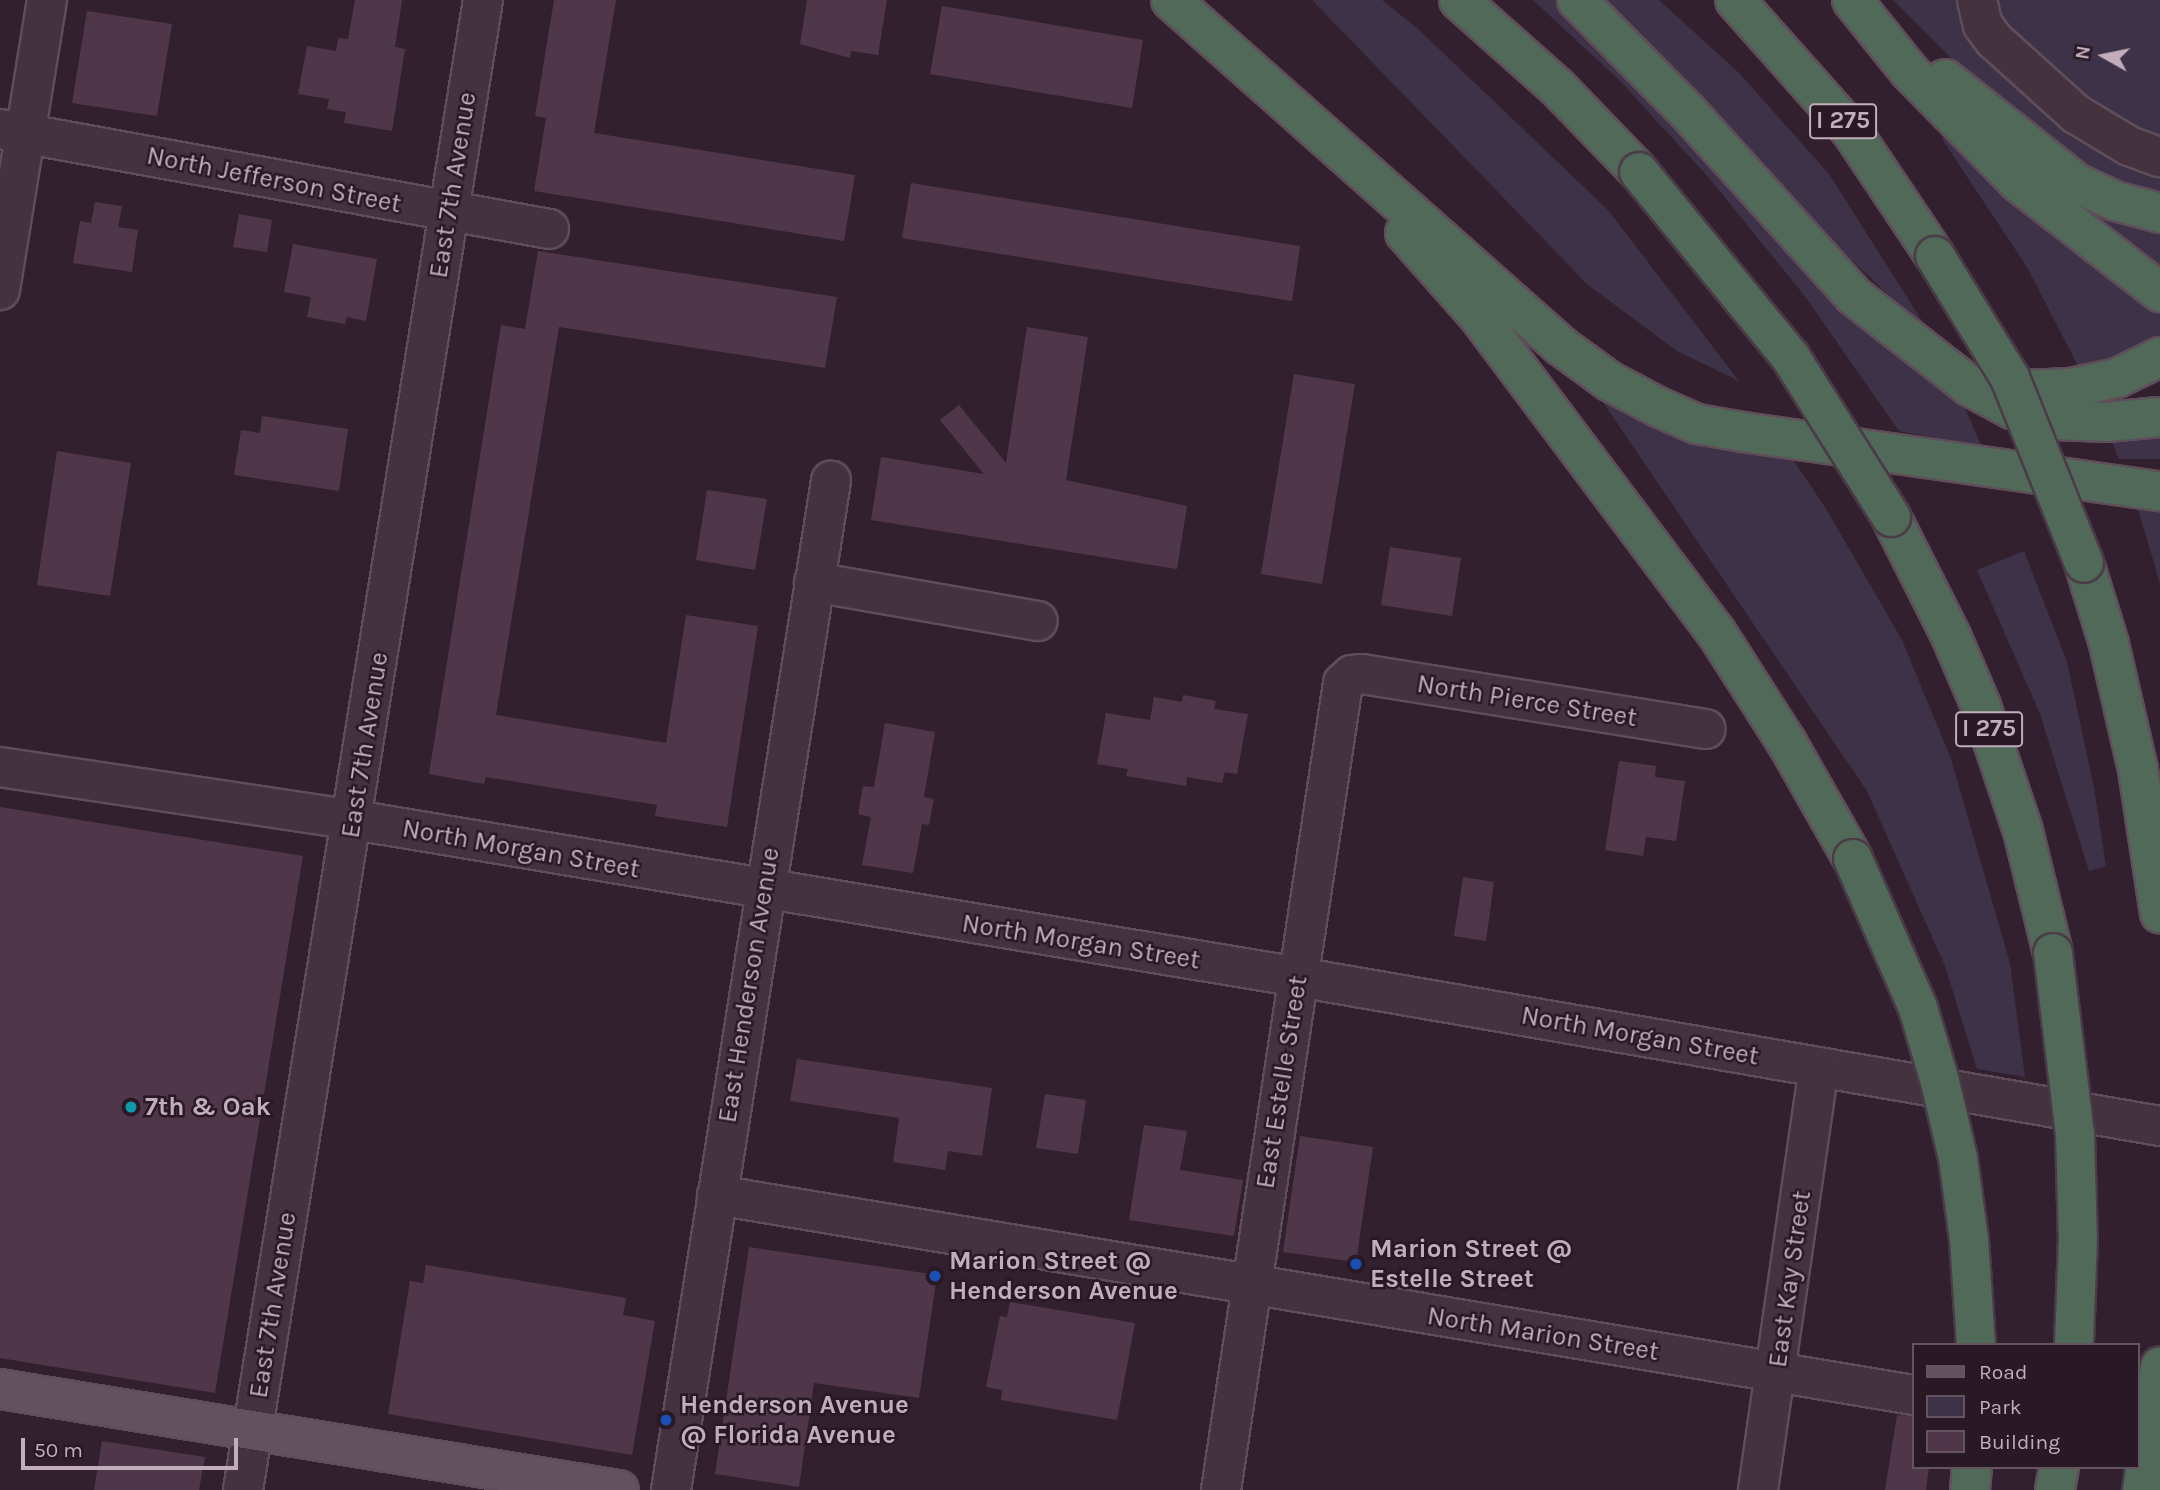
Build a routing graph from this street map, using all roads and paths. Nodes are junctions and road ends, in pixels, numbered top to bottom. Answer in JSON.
{"nodes":[{"id":1,"x":47,"y":0,"type":"edge"},
{"id":2,"x":482,"y":0,"type":"edge"},
{"id":3,"x":1171,"y":0,"type":"edge"},
{"id":4,"x":1458,"y":0,"type":"edge"},
{"id":5,"x":1577,"y":0,"type":"edge"},
{"id":6,"x":1735,"y":0,"type":"edge"},
{"id":7,"x":1854,"y":0,"type":"edge"},
{"id":8,"x":1977,"y":0,"type":"edge"},
{"id":9,"x":1304,"y":119,"type":"junction"},
{"id":10,"x":13,"y":131,"type":"edge"},
{"id":11,"x":2160,"y":157,"type":"edge"},
{"id":12,"x":448,"y":212,"type":"junction"},
{"id":13,"x":2160,"y":213,"type":"edge"},
{"id":14,"x":549,"y":229,"type":"dead end"},
{"id":15,"x":0,"y":290,"type":"edge"},
{"id":16,"x":2160,"y":292,"type":"edge"},
{"id":17,"x":2160,"y":357,"type":"edge"},
{"id":18,"x":1952,"y":372,"type":"junction"},
{"id":19,"x":2160,"y":417,"type":"edge"},
{"id":20,"x":831,"y":481,"type":"dead end"},
{"id":21,"x":2160,"y":491,"type":"edge"},
{"id":22,"x":814,"y":582,"type":"junction"},
{"id":23,"x":1038,"y":621,"type":"dead end"},
{"id":24,"x":1349,"y":676,"type":"joint"},
{"id":25,"x":1706,"y":729,"type":"dead end"},
{"id":26,"x":0,"y":767,"type":"edge"},
{"id":27,"x":354,"y":820,"type":"junction"},
{"id":28,"x":764,"y":891,"type":"junction"},
{"id":29,"x":2160,"y":913,"type":"edge"},
{"id":30,"x":1298,"y":977,"type":"junction"},
{"id":31,"x":1819,"y":1067,"type":"junction"},
{"id":32,"x":2160,"y":1126,"type":"edge"},
{"id":33,"x":717,"y":1195,"type":"junction"},
{"id":34,"x":1250,"y":1287,"type":"junction"},
{"id":35,"x":1976,"y":1343,"type":"edge"},
{"id":36,"x":2074,"y":1343,"type":"edge"},
{"id":37,"x":2160,"y":1366,"type":"edge"},
{"id":38,"x":1776,"y":1372,"type":"junction"},
{"id":39,"x":0,"y":1389,"type":"edge"},
{"id":40,"x":1912,"y":1395,"type":"edge"},
{"id":41,"x":253,"y":1429,"type":"junction"},
{"id":42,"x":2139,"y":1432,"type":"edge"},
{"id":43,"x":2160,"y":1436,"type":"edge"},
{"id":44,"x":1972,"y":1469,"type":"edge"},
{"id":45,"x":2059,"y":1469,"type":"edge"},
{"id":46,"x":243,"y":1490,"type":"edge"},
{"id":47,"x":619,"y":1490,"type":"edge"},
{"id":48,"x":671,"y":1490,"type":"edge"},
{"id":49,"x":1221,"y":1490,"type":"edge"},
{"id":50,"x":1758,"y":1490,"type":"edge"},
{"id":51,"x":1970,"y":1490,"type":"edge"},
{"id":52,"x":2055,"y":1490,"type":"edge"},
{"id":53,"x":2142,"y":1490,"type":"edge"}],
"edges":[{"from":1,"to":10,"type":"street"},
{"from":2,"to":12,"type":"street","name":"East 7th Avenue"},
{"from":3,"to":9,"type":"highway"},
{"from":4,"to":36,"type":"highway","number":"I 275","bridge":true},
{"from":5,"to":18,"type":"highway"},
{"from":6,"to":29,"type":"highway","number":"I 275","bridge":true},
{"from":7,"to":13,"type":"highway"},
{"from":7,"to":16,"type":"highway"},
{"from":8,"to":11,"type":"street"},
{"from":9,"to":21,"type":"highway"},
{"from":9,"to":35,"type":"highway","bridge":true},
{"from":10,"to":12,"type":"street","name":"North Jefferson Street"},
{"from":10,"to":15,"type":"street"},
{"from":12,"to":14,"type":"street","name":"North Jefferson Street"},
{"from":12,"to":27,"type":"street","name":"East 7th Avenue"},
{"from":17,"to":18,"type":"highway"},
{"from":18,"to":19,"type":"highway"},
{"from":20,"to":22,"type":"street","name":"East Henderson Avenue"},
{"from":22,"to":23,"type":"street"},
{"from":22,"to":28,"type":"street","name":"East Henderson Avenue"},
{"from":24,"to":25,"type":"street","name":"North Pierce Street"},
{"from":24,"to":30,"type":"street","name":"East Estelle Street"},
{"from":26,"to":27,"type":"street","name":"North Morgan Street"},
{"from":27,"to":28,"type":"street","name":"North Morgan Street"},
{"from":27,"to":41,"type":"street","name":"East 7th Avenue"},
{"from":28,"to":30,"type":"street","name":"North Morgan Street"},
{"from":28,"to":33,"type":"street","name":"East Henderson Avenue"},
{"from":30,"to":31,"type":"street","name":"North Morgan Street"},
{"from":30,"to":34,"type":"street","name":"East Estelle Street"},
{"from":31,"to":32,"type":"street","name":"North Morgan Street"},
{"from":31,"to":38,"type":"street","name":"East Kay Street"},
{"from":33,"to":34,"type":"street","name":"North Marion Street"},
{"from":33,"to":48,"type":"street","name":"East Henderson Avenue"},
{"from":34,"to":38,"type":"street","name":"North Marion Street"},
{"from":34,"to":49,"type":"street","name":"East Estelle Street"},
{"from":37,"to":53,"type":"highway","bridge":true},
{"from":38,"to":40,"type":"street","name":"North Marion Street"},
{"from":38,"to":50,"type":"street","name":"East Kay Street"},
{"from":39,"to":41,"type":"main road"},
{"from":41,"to":46,"type":"street","name":"East 7th Avenue"},
{"from":41,"to":47,"type":"main road"},
{"from":42,"to":43,"type":"street"},
{"from":44,"to":51,"type":"highway"},
{"from":45,"to":52,"type":"highway"}]}
